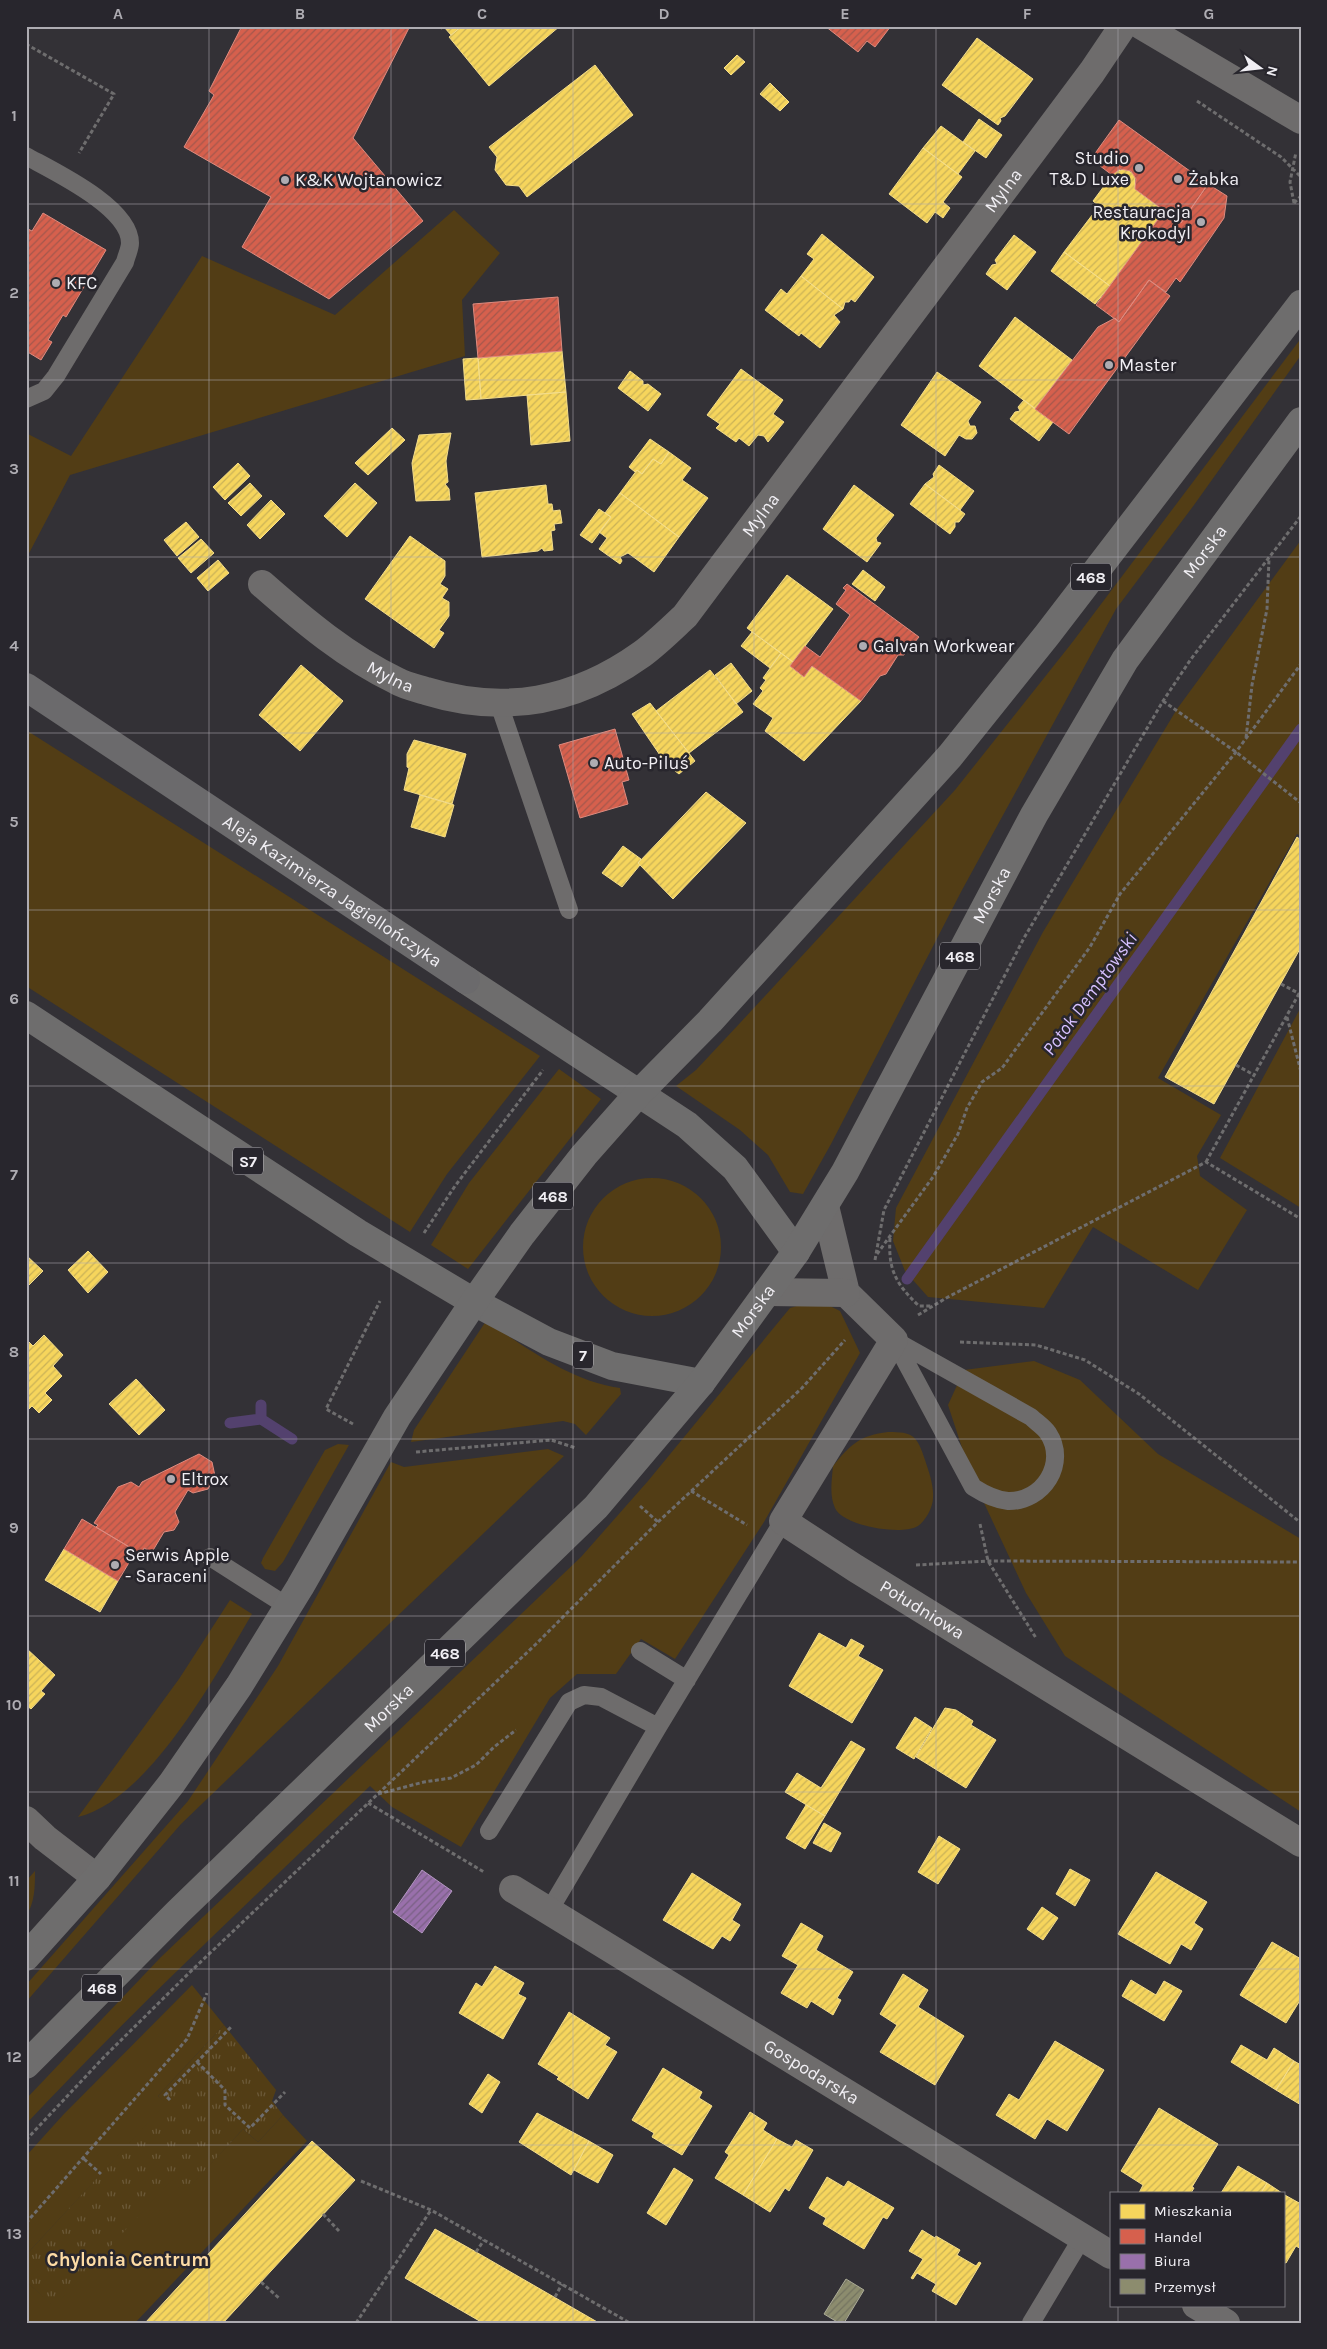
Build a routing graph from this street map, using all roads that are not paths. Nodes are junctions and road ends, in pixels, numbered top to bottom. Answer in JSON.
{"nodes":[{"id":1,"x":1123,"y":26,"type":"edge"},
{"id":2,"x":1142,"y":26,"type":"edge"},
{"id":3,"x":1301,"y":120,"type":"edge"},
{"id":4,"x":26,"y":156,"type":"edge"},
{"id":5,"x":1301,"y":304,"type":"edge"},
{"id":6,"x":26,"y":399,"type":"edge"},
{"id":7,"x":1301,"y":421,"type":"edge"},
{"id":8,"x":262,"y":584,"type":"dead end"},
{"id":9,"x":26,"y":687,"type":"edge"},
{"id":10,"x":499,"y":704,"type":"junction"},
{"id":11,"x":569,"y":910,"type":"dead end"},
{"id":12,"x":466,"y":980,"type":"joint"},
{"id":13,"x":26,"y":1015,"type":"edge"},
{"id":14,"x":638,"y":1094,"type":"junction"},
{"id":15,"x":825,"y":1206,"type":"junction"},
{"id":16,"x":796,"y":1252,"type":"junction"},
{"id":17,"x":767,"y":1292,"type":"junction"},
{"id":18,"x":846,"y":1293,"type":"junction"},
{"id":19,"x":474,"y":1302,"type":"junction"},
{"id":20,"x":894,"y":1340,"type":"junction"},
{"id":21,"x":701,"y":1383,"type":"junction"},
{"id":22,"x":783,"y":1521,"type":"junction"},
{"id":23,"x":210,"y":1557,"type":"dead end"},
{"id":24,"x":287,"y":1606,"type":"junction"},
{"id":25,"x":640,"y":1651,"type":"dead end"},
{"id":26,"x":687,"y":1680,"type":"junction"},
{"id":27,"x":658,"y":1727,"type":"junction"},
{"id":28,"x":26,"y":1820,"type":"edge"},
{"id":29,"x":488,"y":1831,"type":"dead end"},
{"id":30,"x":1301,"y":1842,"type":"edge"},
{"id":31,"x":97,"y":1878,"type":"junction"},
{"id":32,"x":500,"y":1885,"type":"road end"},
{"id":33,"x":549,"y":1911,"type":"junction"},
{"id":34,"x":26,"y":1957,"type":"edge"},
{"id":35,"x":26,"y":2065,"type":"edge"},
{"id":36,"x":1082,"y":2238,"type":"junction"},
{"id":37,"x":1110,"y":2254,"type":"edge"},
{"id":38,"x":1198,"y":2306,"type":"edge"},
{"id":39,"x":1031,"y":2323,"type":"edge"},
{"id":40,"x":1226,"y":2323,"type":"edge"}],
"edges":[{"from":1,"to":10,"type":"street","name":"Mylna"},
{"from":2,"to":3,"type":"street"},
{"from":4,"to":6,"type":"lane"},
{"from":5,"to":14,"type":"main road","number":"468"},
{"from":7,"to":15,"type":"main road","name":"Morska","number":"468"},
{"from":8,"to":10,"type":"street","name":"Mylna"},
{"from":9,"to":12,"type":"highway","name":"Aleja Kazimierza Jagiellończyka"},
{"from":10,"to":11,"type":"lane"},
{"from":12,"to":14,"type":"main road","name":"Aleja Kazimierza Jagiellończyka"},
{"from":13,"to":19,"type":"main road","number":"S7"},
{"from":14,"to":16,"type":"main road","name":"Aleja Kazimierza Jagiellończyka"},
{"from":14,"to":19,"type":"main road","number":"468"},
{"from":15,"to":16,"type":"main road","name":"Morska","number":"468"},
{"from":15,"to":18,"type":"street"},
{"from":16,"to":17,"type":"main road","name":"Morska","number":"468"},
{"from":17,"to":18,"type":"street"},
{"from":17,"to":21,"type":"main road","name":"Morska","number":"468"},
{"from":18,"to":20,"type":"street"},
{"from":19,"to":21,"type":"main road","number":"7"},
{"from":19,"to":24,"type":"main road","number":"468"},
{"from":20,"to":20,"type":"lane"},
{"from":20,"to":22,"type":"street"},
{"from":21,"to":35,"type":"main road","name":"Morska","number":"468"},
{"from":22,"to":26,"type":"lane"},
{"from":22,"to":30,"type":"street","name":"Południowa"},
{"from":23,"to":24,"type":"lane"},
{"from":24,"to":31,"type":"main road","number":"468"},
{"from":25,"to":26,"type":"lane"},
{"from":26,"to":27,"type":"lane"},
{"from":27,"to":29,"type":"lane"},
{"from":27,"to":33,"type":"lane"},
{"from":28,"to":31,"type":"street"},
{"from":31,"to":34,"type":"main road","number":"468"},
{"from":32,"to":33,"type":"street","name":"Gospodarska"},
{"from":33,"to":36,"type":"street","name":"Gospodarska"},
{"from":36,"to":37,"type":"street","name":"Gospodarska"},
{"from":36,"to":39,"type":"lane"},
{"from":38,"to":40,"type":"street"}]}
